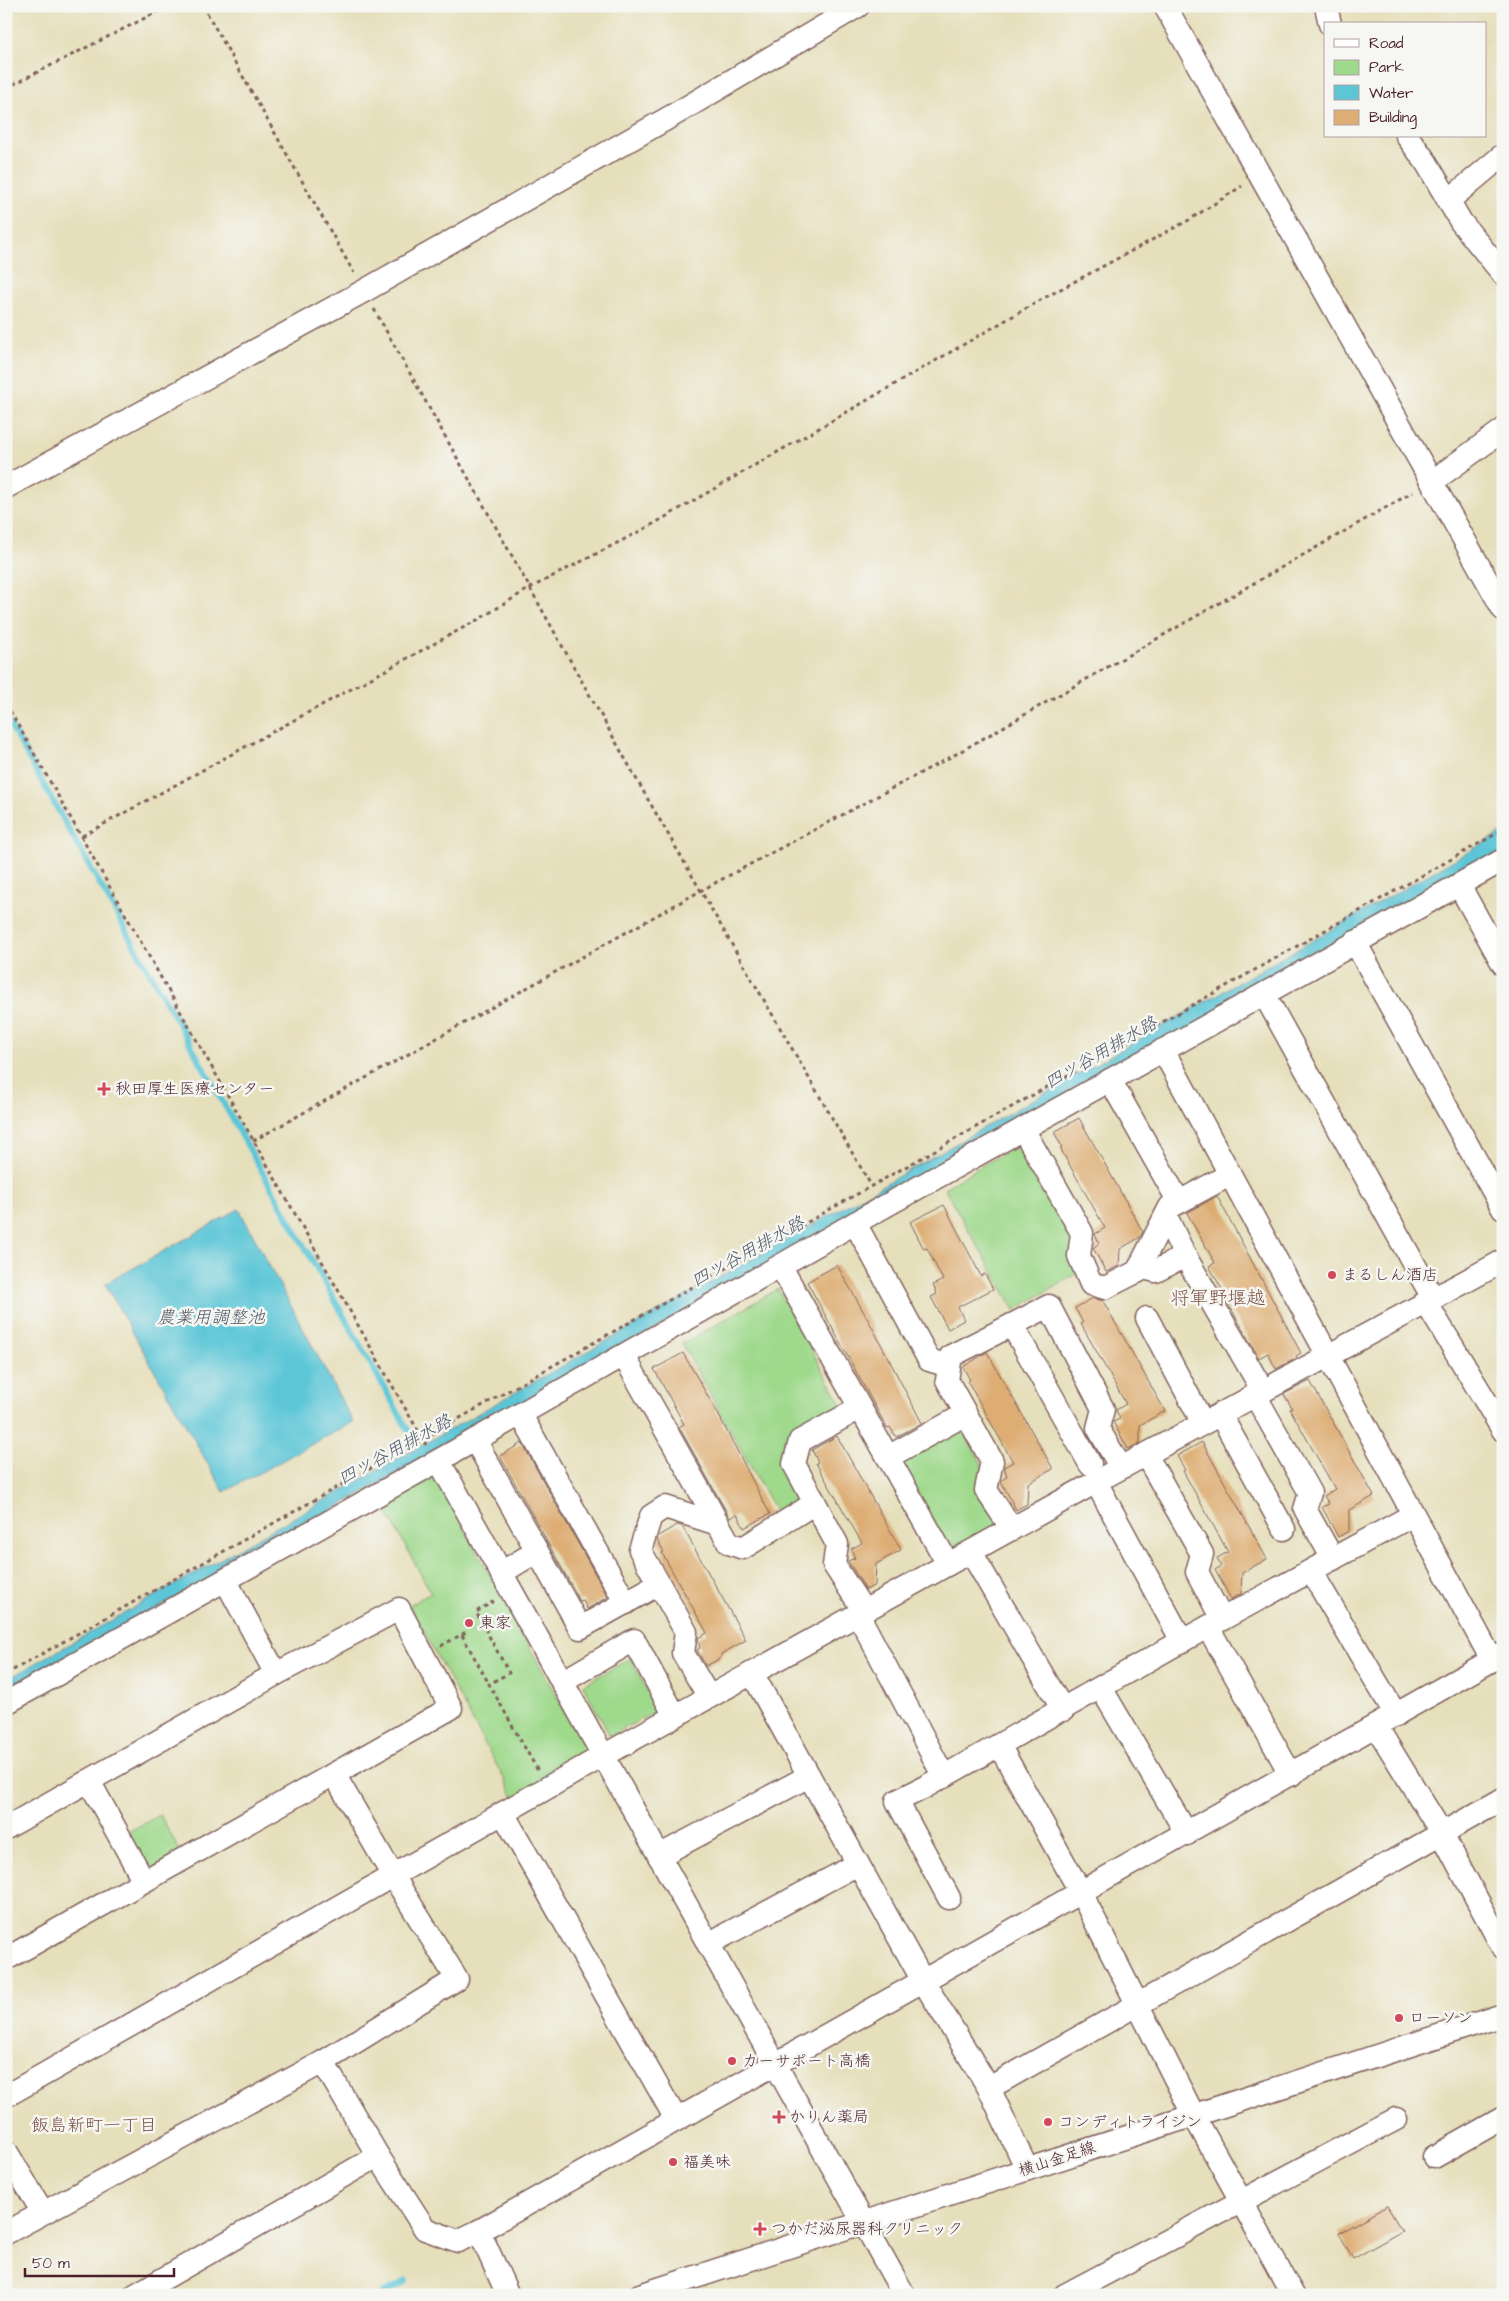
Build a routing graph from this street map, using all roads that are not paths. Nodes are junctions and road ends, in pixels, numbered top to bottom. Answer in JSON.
{"nodes":[{"id":1,"x":858,"y":6,"type":"edge"},
{"id":2,"x":1165,"y":6,"type":"edge"},
{"id":3,"x":1326,"y":6,"type":"edge"},
{"id":4,"x":1330,"y":22,"type":"edge"},
{"id":5,"x":1408,"y":138,"type":"edge"},
{"id":6,"x":1503,"y":155,"type":"edge"},
{"id":7,"x":1448,"y":201,"type":"junction"},
{"id":8,"x":1502,"y":272,"type":"edge"},
{"id":9,"x":1503,"y":430,"type":"edge"},
{"id":10,"x":1433,"y":481,"type":"junction"},
{"id":11,"x":6,"y":488,"type":"edge"},
{"id":12,"x":1503,"y":609,"type":"edge"},
{"id":13,"x":1503,"y":860,"type":"edge"},
{"id":14,"x":1459,"y":885,"type":"junction"},
{"id":15,"x":1355,"y":942,"type":"junction"},
{"id":16,"x":1503,"y":964,"type":"edge"},
{"id":17,"x":1264,"y":994,"type":"junction"},
{"id":18,"x":1163,"y":1050,"type":"junction"},
{"id":19,"x":1110,"y":1080,"type":"junction"},
{"id":20,"x":1023,"y":1129,"type":"junction"},
{"id":21,"x":1229,"y":1175,"type":"junction"},
{"id":22,"x":1172,"y":1209,"type":"junction"},
{"id":23,"x":1503,"y":1209,"type":"edge"},
{"id":24,"x":855,"y":1223,"type":"junction"},
{"id":25,"x":1185,"y":1256,"type":"junction"},
{"id":26,"x":1503,"y":1261,"type":"edge"},
{"id":27,"x":781,"y":1267,"type":"junction"},
{"id":28,"x":1137,"y":1272,"type":"junction"},
{"id":29,"x":1431,"y":1302,"type":"junction"},
{"id":30,"x":1147,"y":1318,"type":"dead end"},
{"id":31,"x":1012,"y":1325,"type":"junction"},
{"id":32,"x":624,"y":1356,"type":"junction"},
{"id":33,"x":1329,"y":1356,"type":"junction"},
{"id":34,"x":949,"y":1366,"type":"junction"},
{"id":35,"x":1259,"y":1393,"type":"junction"},
{"id":36,"x":860,"y":1408,"type":"junction"},
{"id":37,"x":966,"y":1414,"type":"junction"},
{"id":38,"x":521,"y":1415,"type":"junction"},
{"id":39,"x":1212,"y":1418,"type":"junction"},
{"id":40,"x":1503,"y":1430,"type":"edge"},
{"id":41,"x":475,"y":1440,"type":"junction"},
{"id":42,"x":1146,"y":1455,"type":"junction"},
{"id":43,"x":888,"y":1457,"type":"junction"},
{"id":44,"x":439,"y":1461,"type":"junction"},
{"id":45,"x":1122,"y":1468,"type":"junction"},
{"id":46,"x":1093,"y":1473,"type":"junction"},
{"id":47,"x":815,"y":1503,"type":"junction"},
{"id":48,"x":1413,"y":1515,"type":"junction"},
{"id":49,"x":718,"y":1524,"type":"junction"},
{"id":50,"x":1012,"y":1528,"type":"junction"},
{"id":51,"x":1284,"y":1530,"type":"dead end"},
{"id":52,"x":537,"y":1551,"type":"junction"},
{"id":53,"x":971,"y":1552,"type":"junction"},
{"id":54,"x":1333,"y":1559,"type":"junction"},
{"id":55,"x":948,"y":1564,"type":"junction"},
{"id":56,"x":1311,"y":1571,"type":"junction"},
{"id":57,"x":501,"y":1573,"type":"junction"},
{"id":58,"x":226,"y":1581,"type":"junction"},
{"id":59,"x":659,"y":1584,"type":"junction"},
{"id":60,"x":626,"y":1603,"type":"junction"},
{"id":61,"x":861,"y":1613,"type":"junction"},
{"id":62,"x":1215,"y":1623,"type":"junction"},
{"id":63,"x":1182,"y":1641,"type":"junction"},
{"id":64,"x":1498,"y":1657,"type":"edge"},
{"id":65,"x":752,"y":1673,"type":"junction"},
{"id":66,"x":276,"y":1674,"type":"junction"},
{"id":67,"x":562,"y":1682,"type":"junction"},
{"id":68,"x":1102,"y":1688,"type":"junction"},
{"id":69,"x":709,"y":1697,"type":"junction"},
{"id":70,"x":6,"y":1703,"type":"edge"},
{"id":71,"x":1063,"y":1710,"type":"junction"},
{"id":72,"x":1396,"y":1715,"type":"junction"},
{"id":73,"x":675,"y":1716,"type":"junction"},
{"id":74,"x":1376,"y":1726,"type":"junction"},
{"id":75,"x":999,"y":1746,"type":"junction"},
{"id":76,"x":603,"y":1756,"type":"junction"},
{"id":77,"x":334,"y":1774,"type":"junction"},
{"id":78,"x":1291,"y":1775,"type":"junction"},
{"id":79,"x":809,"y":1776,"type":"junction"},
{"id":80,"x":944,"y":1777,"type":"junction"},
{"id":81,"x":89,"y":1781,"type":"junction"},
{"id":82,"x":1503,"y":1799,"type":"edge"},
{"id":83,"x":503,"y":1813,"type":"junction"},
{"id":84,"x":6,"y":1828,"type":"edge"},
{"id":85,"x":1441,"y":1832,"type":"junction"},
{"id":86,"x":1187,"y":1834,"type":"junction"},
{"id":87,"x":659,"y":1856,"type":"junction"},
{"id":88,"x":858,"y":1864,"type":"junction"},
{"id":89,"x":394,"y":1876,"type":"junction"},
{"id":90,"x":144,"y":1881,"type":"junction"},
{"id":91,"x":1081,"y":1893,"type":"junction"},
{"id":92,"x":948,"y":1898,"type":"dead end"},
{"id":93,"x":708,"y":1944,"type":"junction"},
{"id":94,"x":1503,"y":1948,"type":"edge"},
{"id":95,"x":6,"y":1959,"type":"edge"},
{"id":96,"x":923,"y":1981,"type":"junction"},
{"id":97,"x":1136,"y":2004,"type":"junction"},
{"id":98,"x":1503,"y":2015,"type":"edge"},
{"id":99,"x":323,"y":2062,"type":"junction"},
{"id":100,"x":774,"y":2064,"type":"junction"},
{"id":101,"x":989,"y":2088,"type":"junction"},
{"id":102,"x":6,"y":2096,"type":"edge"},
{"id":103,"x":1193,"y":2114,"type":"junction"},
{"id":104,"x":1503,"y":2118,"type":"edge"},
{"id":105,"x":676,"y":2119,"type":"junction"},
{"id":106,"x":1396,"y":2119,"type":"dead end"},
{"id":107,"x":6,"y":2151,"type":"edge"},
{"id":108,"x":378,"y":2156,"type":"junction"},
{"id":109,"x":1434,"y":2157,"type":"dead end"},
{"id":110,"x":1027,"y":2169,"type":"junction"},
{"id":111,"x":1240,"y":2200,"type":"junction"},
{"id":112,"x":42,"y":2212,"type":"junction"},
{"id":113,"x":866,"y":2223,"type":"junction"},
{"id":114,"x":479,"y":2231,"type":"junction"},
{"id":115,"x":6,"y":2233,"type":"edge"},
{"id":116,"x":135,"y":2295,"type":"edge"},
{"id":117,"x":508,"y":2295,"type":"edge"},
{"id":118,"x":640,"y":2295,"type":"edge"},
{"id":119,"x":904,"y":2295,"type":"edge"},
{"id":120,"x":1065,"y":2295,"type":"edge"},
{"id":121,"x":1293,"y":2295,"type":"edge"}],
"edges":[{"from":1,"to":11,"type":"street"},
{"from":2,"to":10,"type":"street"},
{"from":3,"to":4,"type":"street"},
{"from":5,"to":7,"type":"street"},
{"from":6,"to":7,"type":"street"},
{"from":7,"to":8,"type":"street"},
{"from":9,"to":10,"type":"street"},
{"from":10,"to":12,"type":"street"},
{"from":13,"to":14,"type":"street"},
{"from":14,"to":15,"type":"street"},
{"from":14,"to":16,"type":"street"},
{"from":15,"to":17,"type":"street"},
{"from":15,"to":23,"type":"street"},
{"from":17,"to":18,"type":"street"},
{"from":17,"to":29,"type":"street"},
{"from":18,"to":19,"type":"street"},
{"from":18,"to":21,"type":"street"},
{"from":19,"to":20,"type":"street"},
{"from":19,"to":22,"type":"street"},
{"from":20,"to":24,"type":"street"},
{"from":20,"to":28,"type":"street"},
{"from":21,"to":22,"type":"street"},
{"from":21,"to":33,"type":"street"},
{"from":22,"to":25,"type":"street"},
{"from":22,"to":28,"type":"street"},
{"from":24,"to":27,"type":"street"},
{"from":24,"to":34,"type":"street"},
{"from":25,"to":28,"type":"street"},
{"from":25,"to":35,"type":"street"},
{"from":26,"to":29,"type":"street"},
{"from":27,"to":32,"type":"street"},
{"from":27,"to":36,"type":"street"},
{"from":29,"to":33,"type":"street"},
{"from":29,"to":40,"type":"street"},
{"from":30,"to":39,"type":"street"},
{"from":31,"to":34,"type":"street"},
{"from":31,"to":45,"type":"street"},
{"from":31,"to":46,"type":"street"},
{"from":32,"to":38,"type":"street"},
{"from":32,"to":49,"type":"street"},
{"from":33,"to":35,"type":"street"},
{"from":33,"to":48,"type":"street"},
{"from":34,"to":37,"type":"street"},
{"from":35,"to":39,"type":"street"},
{"from":35,"to":54,"type":"street"},
{"from":36,"to":43,"type":"street"},
{"from":36,"to":47,"type":"street"},
{"from":37,"to":43,"type":"street"},
{"from":37,"to":50,"type":"street"},
{"from":38,"to":41,"type":"street"},
{"from":38,"to":60,"type":"street"},
{"from":39,"to":42,"type":"street"},
{"from":39,"to":51,"type":"street"},
{"from":41,"to":44,"type":"street"},
{"from":41,"to":52,"type":"street"},
{"from":42,"to":45,"type":"street"},
{"from":42,"to":62,"type":"street"},
{"from":43,"to":55,"type":"street"},
{"from":44,"to":57,"type":"street"},
{"from":44,"to":58,"type":"street"},
{"from":45,"to":46,"type":"street"},
{"from":46,"to":50,"type":"street"},
{"from":46,"to":63,"type":"street"},
{"from":47,"to":49,"type":"street"},
{"from":47,"to":61,"type":"street"},
{"from":48,"to":54,"type":"street"},
{"from":48,"to":64,"type":"street"},
{"from":49,"to":59,"type":"street"},
{"from":50,"to":53,"type":"street"},
{"from":52,"to":57,"type":"street"},
{"from":52,"to":60,"type":"street"},
{"from":53,"to":55,"type":"street"},
{"from":53,"to":71,"type":"street"},
{"from":54,"to":56,"type":"street"},
{"from":55,"to":61,"type":"street"},
{"from":56,"to":62,"type":"street"},
{"from":56,"to":72,"type":"street"},
{"from":57,"to":67,"type":"street"},
{"from":58,"to":66,"type":"street"},
{"from":58,"to":70,"type":"street"},
{"from":59,"to":60,"type":"street"},
{"from":59,"to":69,"type":"street"},
{"from":61,"to":65,"type":"street"},
{"from":61,"to":80,"type":"street"},
{"from":62,"to":63,"type":"street"},
{"from":62,"to":78,"type":"street"},
{"from":63,"to":68,"type":"street"},
{"from":64,"to":72,"type":"street"},
{"from":65,"to":69,"type":"street"},
{"from":65,"to":79,"type":"street"},
{"from":66,"to":77,"type":"street"},
{"from":66,"to":81,"type":"street"},
{"from":67,"to":73,"type":"street"},
{"from":67,"to":76,"type":"street"},
{"from":68,"to":71,"type":"street"},
{"from":68,"to":86,"type":"street"},
{"from":69,"to":73,"type":"street"},
{"from":71,"to":75,"type":"street"},
{"from":72,"to":74,"type":"street"},
{"from":73,"to":76,"type":"street"},
{"from":74,"to":78,"type":"street"},
{"from":74,"to":85,"type":"street"},
{"from":75,"to":80,"type":"street"},
{"from":75,"to":91,"type":"street"},
{"from":76,"to":83,"type":"street"},
{"from":76,"to":87,"type":"street"},
{"from":77,"to":89,"type":"street"},
{"from":77,"to":90,"type":"street"},
{"from":78,"to":86,"type":"street"},
{"from":79,"to":87,"type":"street"},
{"from":79,"to":88,"type":"street"},
{"from":80,"to":92,"type":"street"},
{"from":81,"to":84,"type":"street"},
{"from":81,"to":90,"type":"street"},
{"from":82,"to":85,"type":"street"},
{"from":83,"to":89,"type":"street"},
{"from":83,"to":105,"type":"street"},
{"from":85,"to":94,"type":"street"},
{"from":85,"to":97,"type":"street"},
{"from":86,"to":91,"type":"street"},
{"from":87,"to":93,"type":"street"},
{"from":88,"to":93,"type":"street"},
{"from":88,"to":96,"type":"street"},
{"from":89,"to":99,"type":"street"},
{"from":89,"to":102,"type":"street"},
{"from":90,"to":95,"type":"street"},
{"from":91,"to":96,"type":"street"},
{"from":91,"to":97,"type":"street"},
{"from":93,"to":100,"type":"street"},
{"from":96,"to":100,"type":"street"},
{"from":96,"to":101,"type":"street"},
{"from":97,"to":101,"type":"street"},
{"from":97,"to":103,"type":"street"},
{"from":98,"to":103,"type":"street","name":"横山金足線"},
{"from":99,"to":108,"type":"street"},
{"from":99,"to":112,"type":"street"},
{"from":100,"to":105,"type":"street"},
{"from":100,"to":113,"type":"street"},
{"from":101,"to":110,"type":"street"},
{"from":103,"to":110,"type":"street","name":"横山金足線"},
{"from":103,"to":111,"type":"street"},
{"from":104,"to":109,"type":"street"},
{"from":105,"to":114,"type":"street"},
{"from":106,"to":111,"type":"street"},
{"from":107,"to":112,"type":"street"},
{"from":108,"to":114,"type":"street"},
{"from":108,"to":116,"type":"street"},
{"from":110,"to":113,"type":"street","name":"横山金足線"},
{"from":111,"to":120,"type":"street"},
{"from":111,"to":121,"type":"street"},
{"from":112,"to":115,"type":"street"},
{"from":113,"to":118,"type":"street","name":"横山金足線"},
{"from":113,"to":119,"type":"street"},
{"from":114,"to":117,"type":"street"}]}
